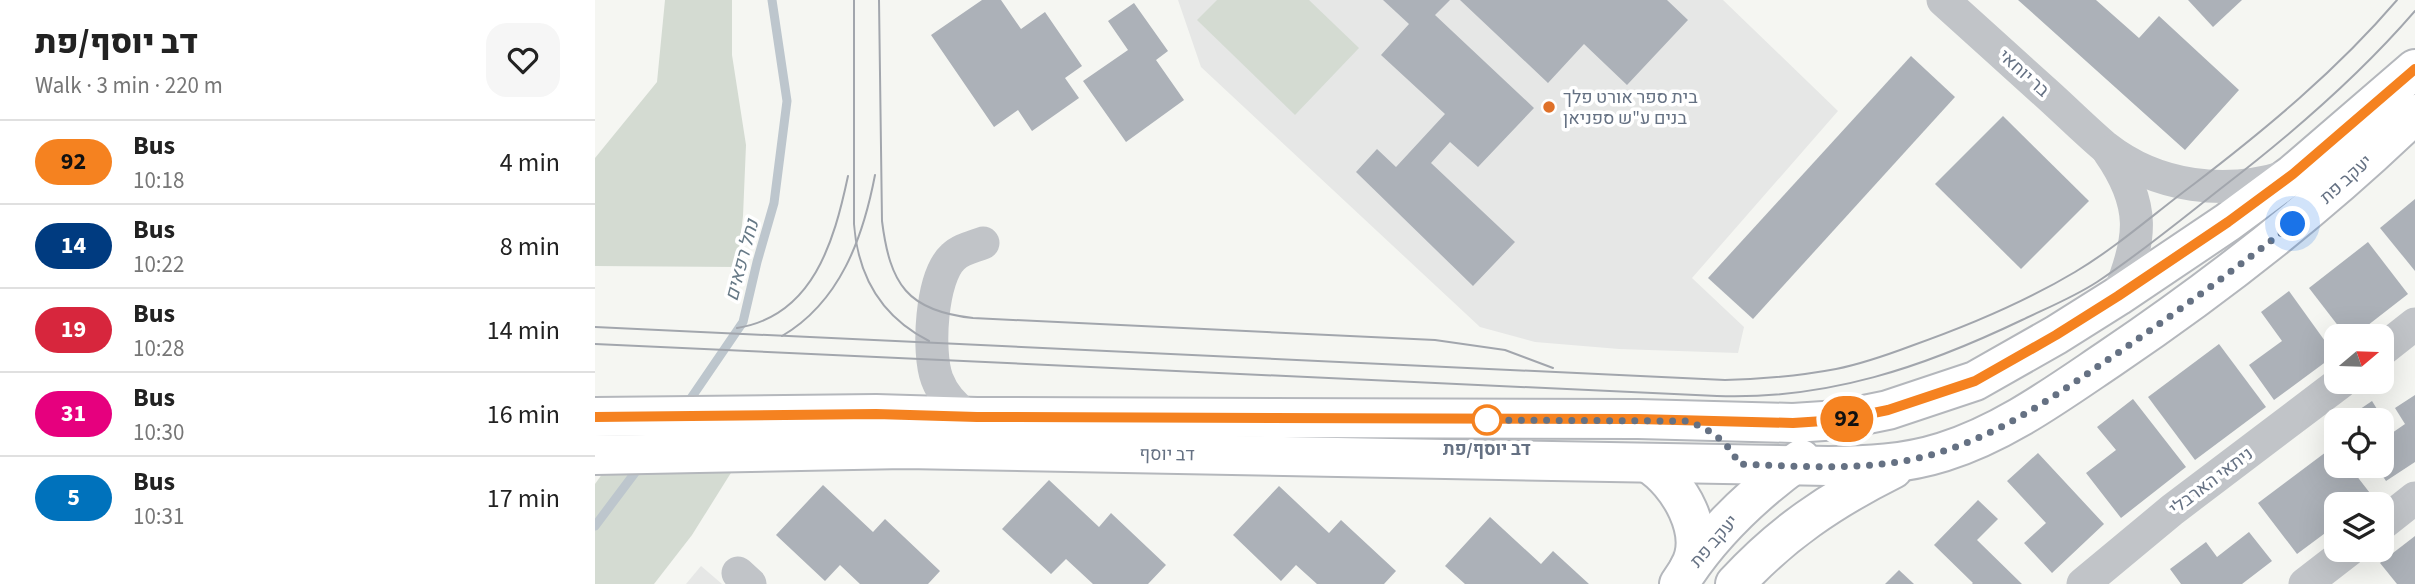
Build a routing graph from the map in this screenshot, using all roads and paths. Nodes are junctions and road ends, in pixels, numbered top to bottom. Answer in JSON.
{"nodes":[{"id":1,"x":1943,"y":0,"type":"edge"},
{"id":2,"x":2415,"y":69,"type":"edge"},
{"id":3,"x":2415,"y":114,"type":"edge"},
{"id":4,"x":2105,"y":147,"type":"junction"},
{"id":5,"x":2293,"y":174,"type":"junction"},
{"id":6,"x":983,"y":243,"type":"dead end"},
{"id":7,"x":2118,"y":296,"type":"junction"},
{"id":8,"x":2415,"y":324,"type":"edge"},
{"id":9,"x":2394,"y":341,"type":"edge"},
{"id":10,"x":933,"y":359,"type":"junction"},
{"id":11,"x":2325,"y":394,"type":"edge"},
{"id":12,"x":876,"y":414,"type":"junction"},
{"id":13,"x":1873,"y":414,"type":"junction"},
{"id":14,"x":610,"y":416,"type":"edge"},
{"id":15,"x":968,"y":417,"type":"junction"},
{"id":16,"x":1675,"y":420,"type":"junction"},
{"id":17,"x":779,"y":433,"type":"junction"},
{"id":18,"x":608,"y":454,"type":"edge"},
{"id":19,"x":1914,"y":459,"type":"junction"},
{"id":20,"x":1649,"y":463,"type":"junction"},
{"id":21,"x":1739,"y":464,"type":"junction"},
{"id":22,"x":1792,"y":466,"type":"junction"},
{"id":23,"x":2415,"y":498,"type":"edge"},
{"id":24,"x":1752,"y":500,"type":"junction"},
{"id":25,"x":2394,"y":515,"type":"edge"},
{"id":26,"x":2333,"y":562,"type":"edge"},
{"id":27,"x":1684,"y":576,"type":"edge"},
{"id":28,"x":1733,"y":584,"type":"edge"},
{"id":29,"x":2083,"y":584,"type":"edge"},
{"id":30,"x":2305,"y":584,"type":"edge"}],
"edges":[{"from":1,"to":4,"type":"street","name":"בר יוחאי"},
{"from":2,"to":5,"type":"main road","name":"יעקב פת"},
{"from":3,"to":19,"type":"main road","name":"יעקב פת"},
{"from":4,"to":5,"type":"street","name":"בר יוחאי"},
{"from":4,"to":7,"type":"street","name":"בר יוחאי"},
{"from":5,"to":7,"type":"main road","name":"יעקב פת"},
{"from":6,"to":10,"type":"street"},
{"from":7,"to":13,"type":"main road","name":"יעקב פת"},
{"from":8,"to":9,"type":"street"},
{"from":10,"to":12,"type":"street"},
{"from":10,"to":15,"type":"street"},
{"from":11,"to":29,"type":"street","name":"ניתאי הארבלי"},
{"from":12,"to":15,"type":"main road","name":"דב יוסף"},
{"from":12,"to":17,"type":"main road","name":"דב יוסף"},
{"from":13,"to":16,"type":"main road","name":"יעקב פת"},
{"from":13,"to":22,"type":"main road","name":"יעקב פת"},
{"from":14,"to":17,"type":"main road","name":"דב יוסף"},
{"from":15,"to":16,"type":"main road","name":"דב יוסף"},
{"from":16,"to":21,"type":"main road","name":"יעקב פת"},
{"from":17,"to":18,"type":"main road","name":"דב יוסף"},
{"from":17,"to":20,"type":"main road","name":"דב יוסף"},
{"from":19,"to":22,"type":"main road","name":"יעקב פת"},
{"from":19,"to":28,"type":"main road"},
{"from":20,"to":21,"type":"main road","name":"דב יוסף"},
{"from":20,"to":27,"type":"main road"},
{"from":21,"to":22,"type":"main road","name":"יעקב פת"},
{"from":21,"to":24,"type":"main road","name":"יעקב פת"},
{"from":22,"to":24,"type":"main road","name":"יעקב פת"},
{"from":23,"to":25,"type":"street"},
{"from":24,"to":27,"type":"main road","name":"יעקב פת"},
{"from":24,"to":28,"type":"main road","name":"יעקב פת"},
{"from":26,"to":30,"type":"street"}]}
